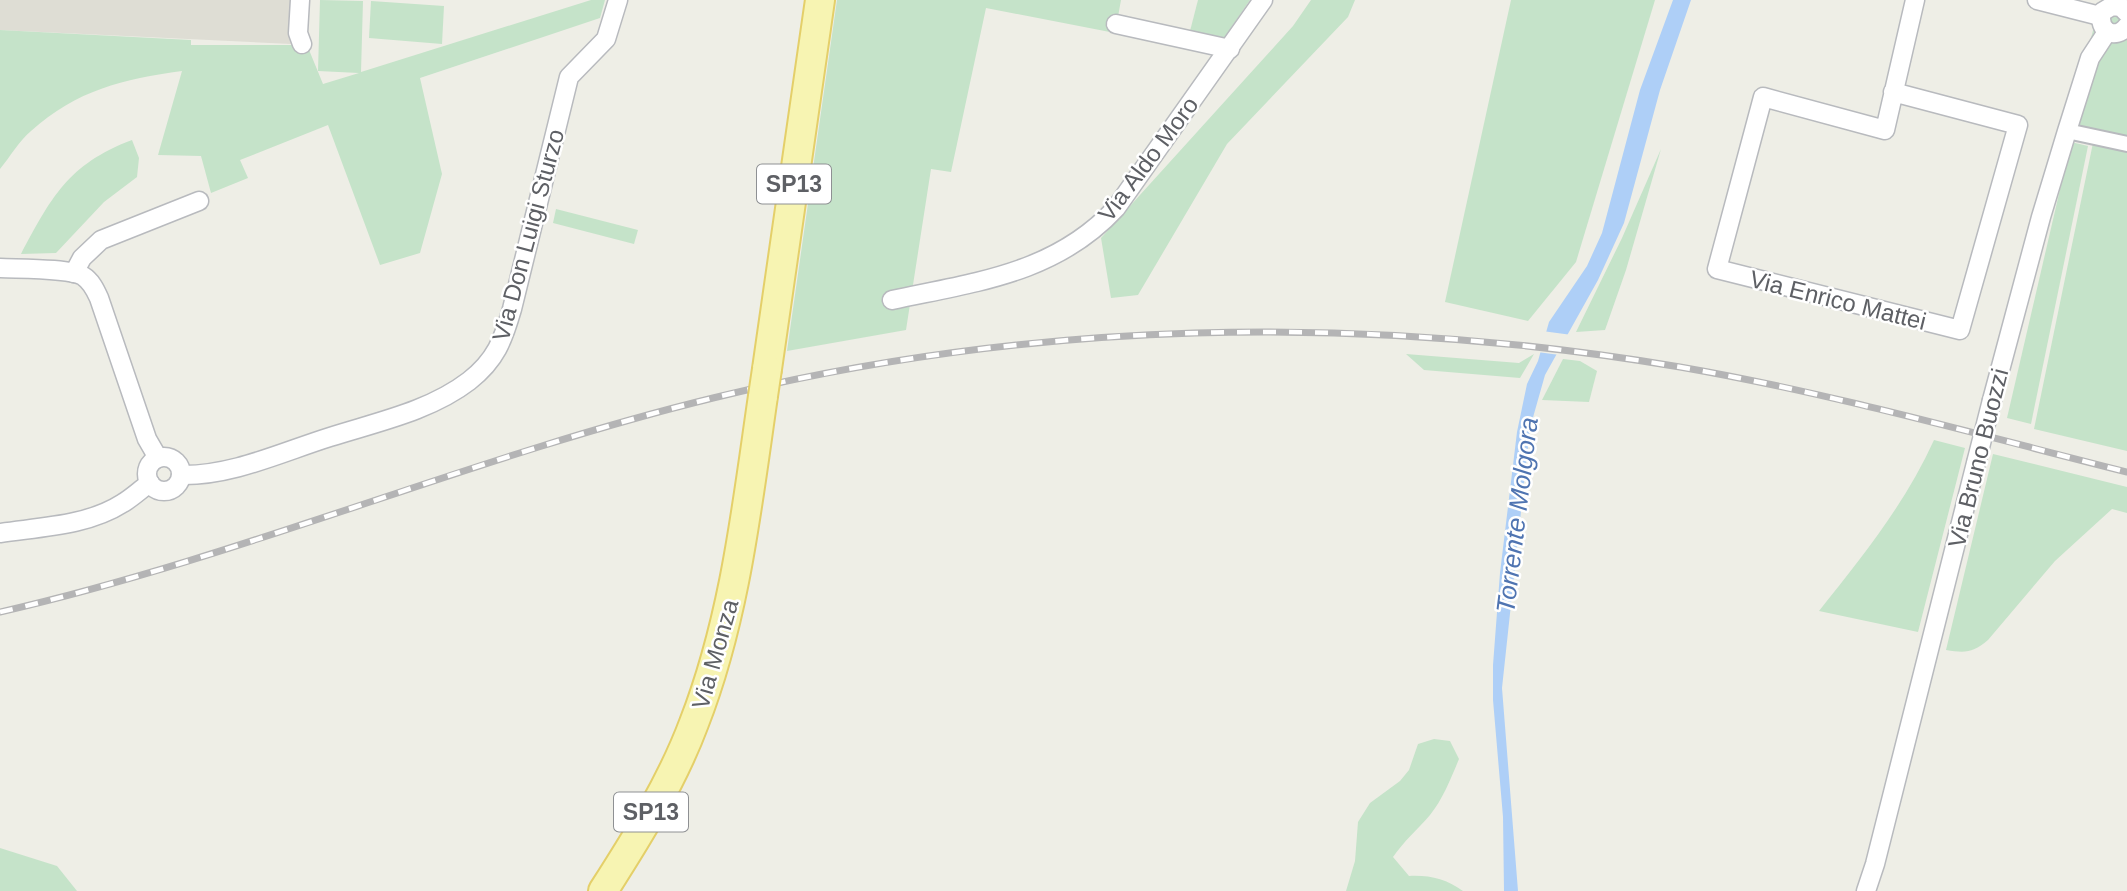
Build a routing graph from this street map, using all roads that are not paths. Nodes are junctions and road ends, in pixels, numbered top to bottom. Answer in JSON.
{"nodes":[{"id":1,"x":300,"y":0,"type":"edge"},
{"id":2,"x":618,"y":0,"type":"edge"},
{"id":3,"x":820,"y":0,"type":"edge"},
{"id":4,"x":1263,"y":0,"type":"edge"},
{"id":5,"x":1915,"y":0,"type":"edge"},
{"id":6,"x":2037,"y":0,"type":"edge"},
{"id":7,"x":2111,"y":13,"type":"edge"},
{"id":8,"x":1115,"y":24,"type":"dead end"},
{"id":9,"x":2127,"y":26,"type":"edge"},
{"id":10,"x":302,"y":44,"type":"dead end"},
{"id":11,"x":1230,"y":49,"type":"junction"},
{"id":12,"x":1893,"y":92,"type":"junction"},
{"id":13,"x":2067,"y":131,"type":"junction"},
{"id":14,"x":2127,"y":144,"type":"edge"},
{"id":15,"x":199,"y":201,"type":"dead end"},
{"id":16,"x":0,"y":268,"type":"edge"},
{"id":17,"x":74,"y":273,"type":"junction"},
{"id":18,"x":892,"y":300,"type":"dead end"},
{"id":19,"x":158,"y":458,"type":"junction"},
{"id":20,"x":181,"y":475,"type":"junction"},
{"id":21,"x":150,"y":483,"type":"junction"},
{"id":22,"x":0,"y":533,"type":"edge"},
{"id":23,"x":603,"y":891,"type":"edge"},
{"id":24,"x":1866,"y":891,"type":"edge"}],
"edges":[{"from":1,"to":10,"type":"street"},
{"from":2,"to":20,"type":"street","name":"Via Don Luigi Sturzo"},
{"from":3,"to":23,"type":"main road","name":"Via Monza","number":"SP13"},
{"from":4,"to":11,"type":"street","name":"Via Aldo Moro"},
{"from":5,"to":12,"type":"street","name":"Via Enrico Mattei"},
{"from":6,"to":7,"type":"street"},
{"from":7,"to":9,"type":"street"},
{"from":7,"to":13,"type":"street","name":"Via Bruno Buozzi"},
{"from":8,"to":11,"type":"street"},
{"from":11,"to":18,"type":"street","name":"Via Aldo Moro"},
{"from":12,"to":12,"type":"street","name":"Via Enrico Mattei"},
{"from":13,"to":14,"type":"street"},
{"from":13,"to":24,"type":"street","name":"Via Bruno Buozzi","bridge":true},
{"from":15,"to":17,"type":"street"},
{"from":16,"to":17,"type":"street"},
{"from":17,"to":19,"type":"street"},
{"from":19,"to":20,"type":"street"},
{"from":19,"to":21,"type":"street"},
{"from":20,"to":21,"type":"street","name":"Via Don Luigi Sturzo"},
{"from":21,"to":22,"type":"street"}]}
